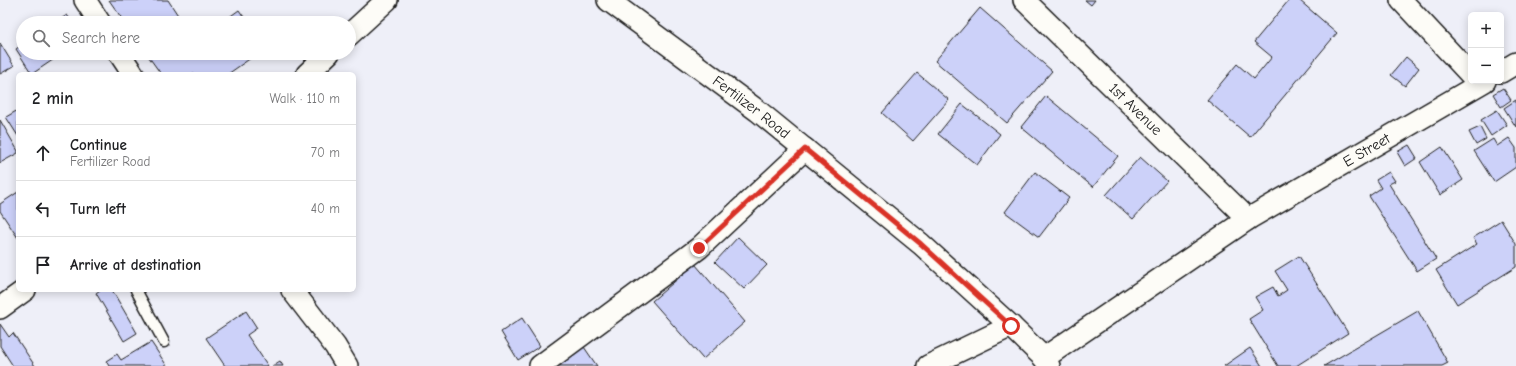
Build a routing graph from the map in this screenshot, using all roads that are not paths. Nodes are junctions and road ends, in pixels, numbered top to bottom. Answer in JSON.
{"nodes":[{"id":1,"x":85,"y":0,"type":"edge"},
{"id":2,"x":387,"y":0,"type":"edge"},
{"id":3,"x":608,"y":0,"type":"edge"},
{"id":4,"x":1024,"y":0,"type":"edge"},
{"id":5,"x":1401,"y":0,"type":"edge"},
{"id":6,"x":95,"y":16,"type":"edge"},
{"id":7,"x":356,"y":29,"type":"edge"},
{"id":8,"x":124,"y":60,"type":"edge"},
{"id":9,"x":322,"y":60,"type":"edge"},
{"id":10,"x":1516,"y":63,"type":"edge"},
{"id":11,"x":1468,"y":70,"type":"edge"},
{"id":12,"x":1504,"y":70,"type":"edge"},
{"id":13,"x":132,"y":72,"type":"edge"},
{"id":14,"x":309,"y":72,"type":"edge"},
{"id":15,"x":1471,"y":84,"type":"edge"},
{"id":16,"x":805,"y":149,"type":"junction"},
{"id":17,"x":1248,"y":219,"type":"junction"},
{"id":18,"x":22,"y":292,"type":"edge"},
{"id":19,"x":137,"y":292,"type":"edge"},
{"id":20,"x":294,"y":292,"type":"edge"},
{"id":21,"x":0,"y":308,"type":"edge"},
{"id":22,"x":1011,"y":326,"type":"junction"},
{"id":23,"x":164,"y":342,"type":"dead end"},
{"id":24,"x":1047,"y":362,"type":"edge"},
{"id":25,"x":347,"y":366,"type":"edge"},
{"id":26,"x":540,"y":366,"type":"edge"},
{"id":27,"x":928,"y":366,"type":"edge"}],
"edges":[{"from":1,"to":6,"type":"street"},
{"from":2,"to":7,"type":"street"},
{"from":3,"to":16,"type":"street","name":"Fertilizer Road"},
{"from":4,"to":17,"type":"street","name":"1st Avenue"},
{"from":5,"to":11,"type":"street"},
{"from":8,"to":13,"type":"street"},
{"from":9,"to":14,"type":"street"},
{"from":10,"to":12,"type":"street"},
{"from":15,"to":17,"type":"street","name":"E Street"},
{"from":16,"to":22,"type":"street","name":"Fertilizer Road"},
{"from":16,"to":26,"type":"street"},
{"from":17,"to":24,"type":"street","name":"E Street"},
{"from":18,"to":21,"type":"street"},
{"from":19,"to":23,"type":"lane"},
{"from":20,"to":25,"type":"street"},
{"from":22,"to":24,"type":"street","name":"Fertilizer Road"},
{"from":22,"to":27,"type":"street"}]}
